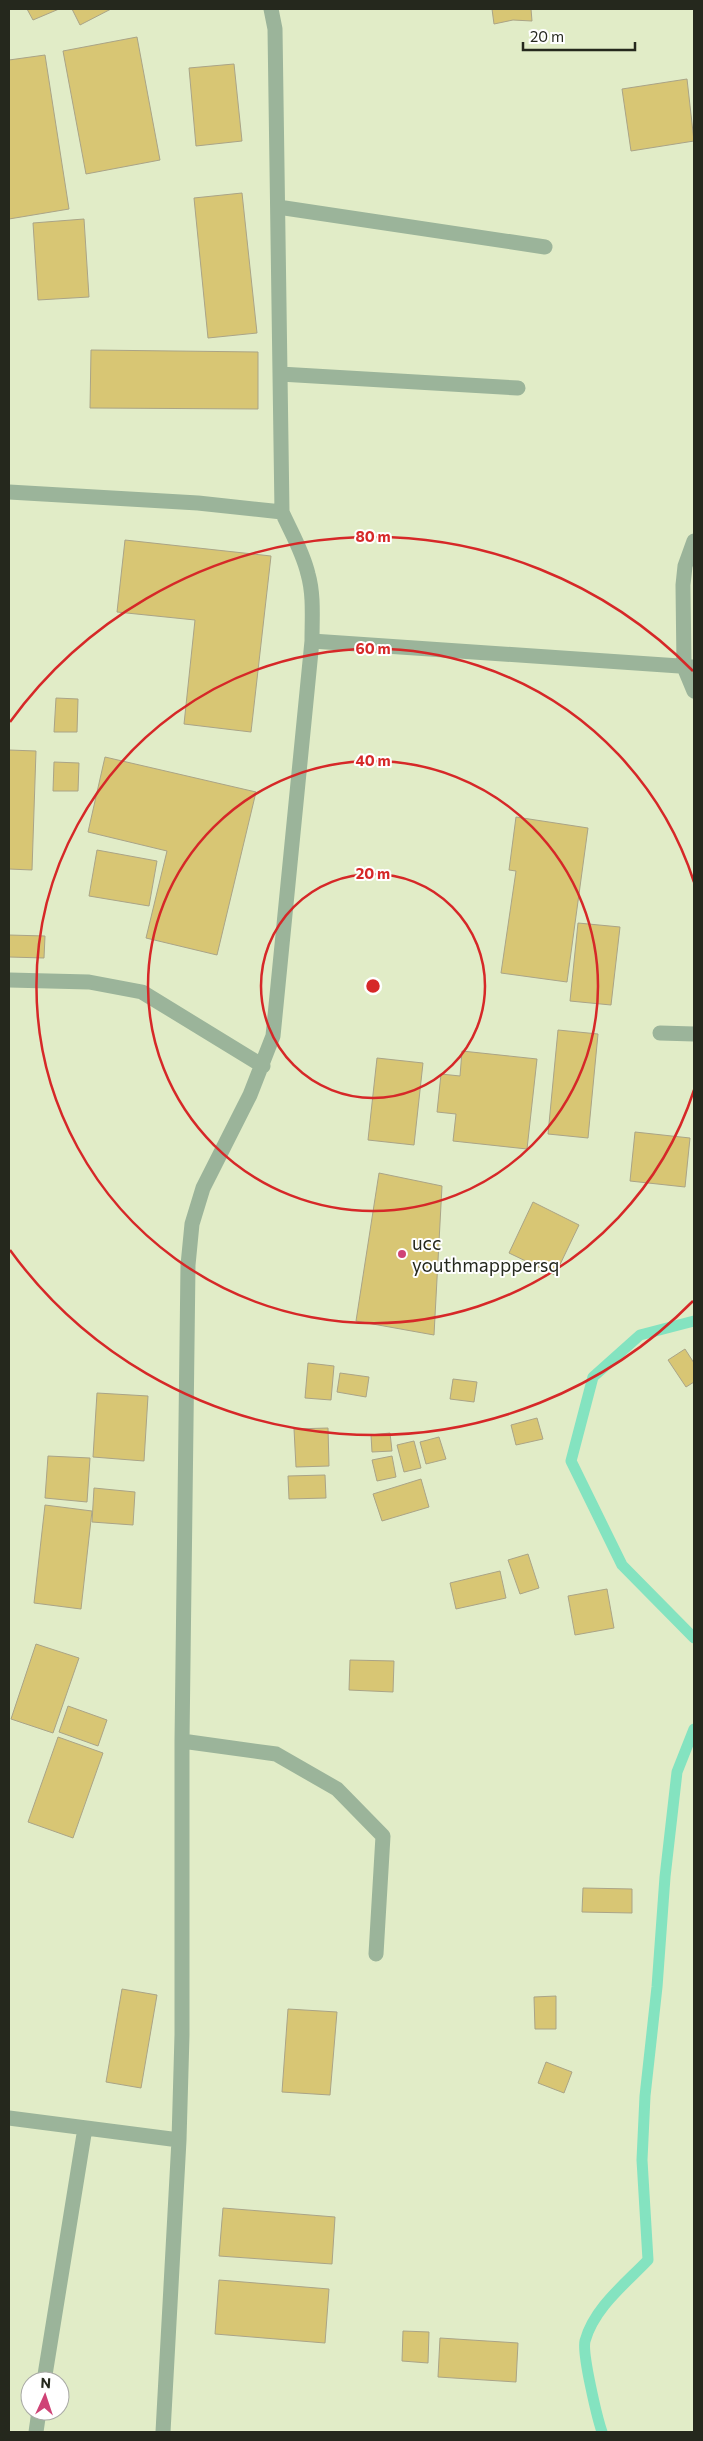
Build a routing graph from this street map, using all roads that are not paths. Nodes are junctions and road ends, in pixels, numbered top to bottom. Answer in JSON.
{"nodes":[{"id":1,"x":271,"y":9,"type":"edge"},
{"id":2,"x":278,"y":207,"type":"junction"},
{"id":3,"x":545,"y":247,"type":"dead end"},
{"id":4,"x":280,"y":374,"type":"junction"},
{"id":5,"x":518,"y":388,"type":"dead end"},
{"id":6,"x":9,"y":492,"type":"edge"},
{"id":7,"x":282,"y":512,"type":"junction"},
{"id":8,"x":694,"y":542,"type":"edge"},
{"id":9,"x":312,"y":640,"type":"junction"},
{"id":10,"x":689,"y":667,"type":"edge"},
{"id":11,"x":694,"y":691,"type":"edge"},
{"id":12,"x":9,"y":980,"type":"edge"},
{"id":13,"x":660,"y":1032,"type":"dead end"},
{"id":14,"x":694,"y":1034,"type":"edge"},
{"id":15,"x":263,"y":1066,"type":"junction"},
{"id":16,"x":182,"y":1741,"type":"junction"},
{"id":17,"x":376,"y":1954,"type":"dead end"},
{"id":18,"x":9,"y":2118,"type":"edge"},
{"id":19,"x":85,"y":2128,"type":"junction"},
{"id":20,"x":179,"y":2140,"type":"junction"},
{"id":21,"x":46,"y":2371,"type":"edge"},
{"id":22,"x":163,"y":2432,"type":"edge"}],
"edges":[{"from":1,"to":2,"type":"lane"},
{"from":2,"to":3,"type":"lane"},
{"from":2,"to":4,"type":"lane"},
{"from":4,"to":5,"type":"lane"},
{"from":4,"to":7,"type":"lane"},
{"from":6,"to":7,"type":"lane"},
{"from":7,"to":9,"type":"lane"},
{"from":8,"to":10,"type":"lane"},
{"from":9,"to":10,"type":"lane"},
{"from":9,"to":15,"type":"lane"},
{"from":10,"to":11,"type":"lane"},
{"from":12,"to":15,"type":"lane"},
{"from":13,"to":14,"type":"lane"},
{"from":15,"to":16,"type":"lane"},
{"from":16,"to":17,"type":"lane"},
{"from":16,"to":20,"type":"lane"},
{"from":18,"to":19,"type":"lane"},
{"from":19,"to":20,"type":"lane"},
{"from":19,"to":21,"type":"lane"},
{"from":20,"to":22,"type":"lane"}]}
